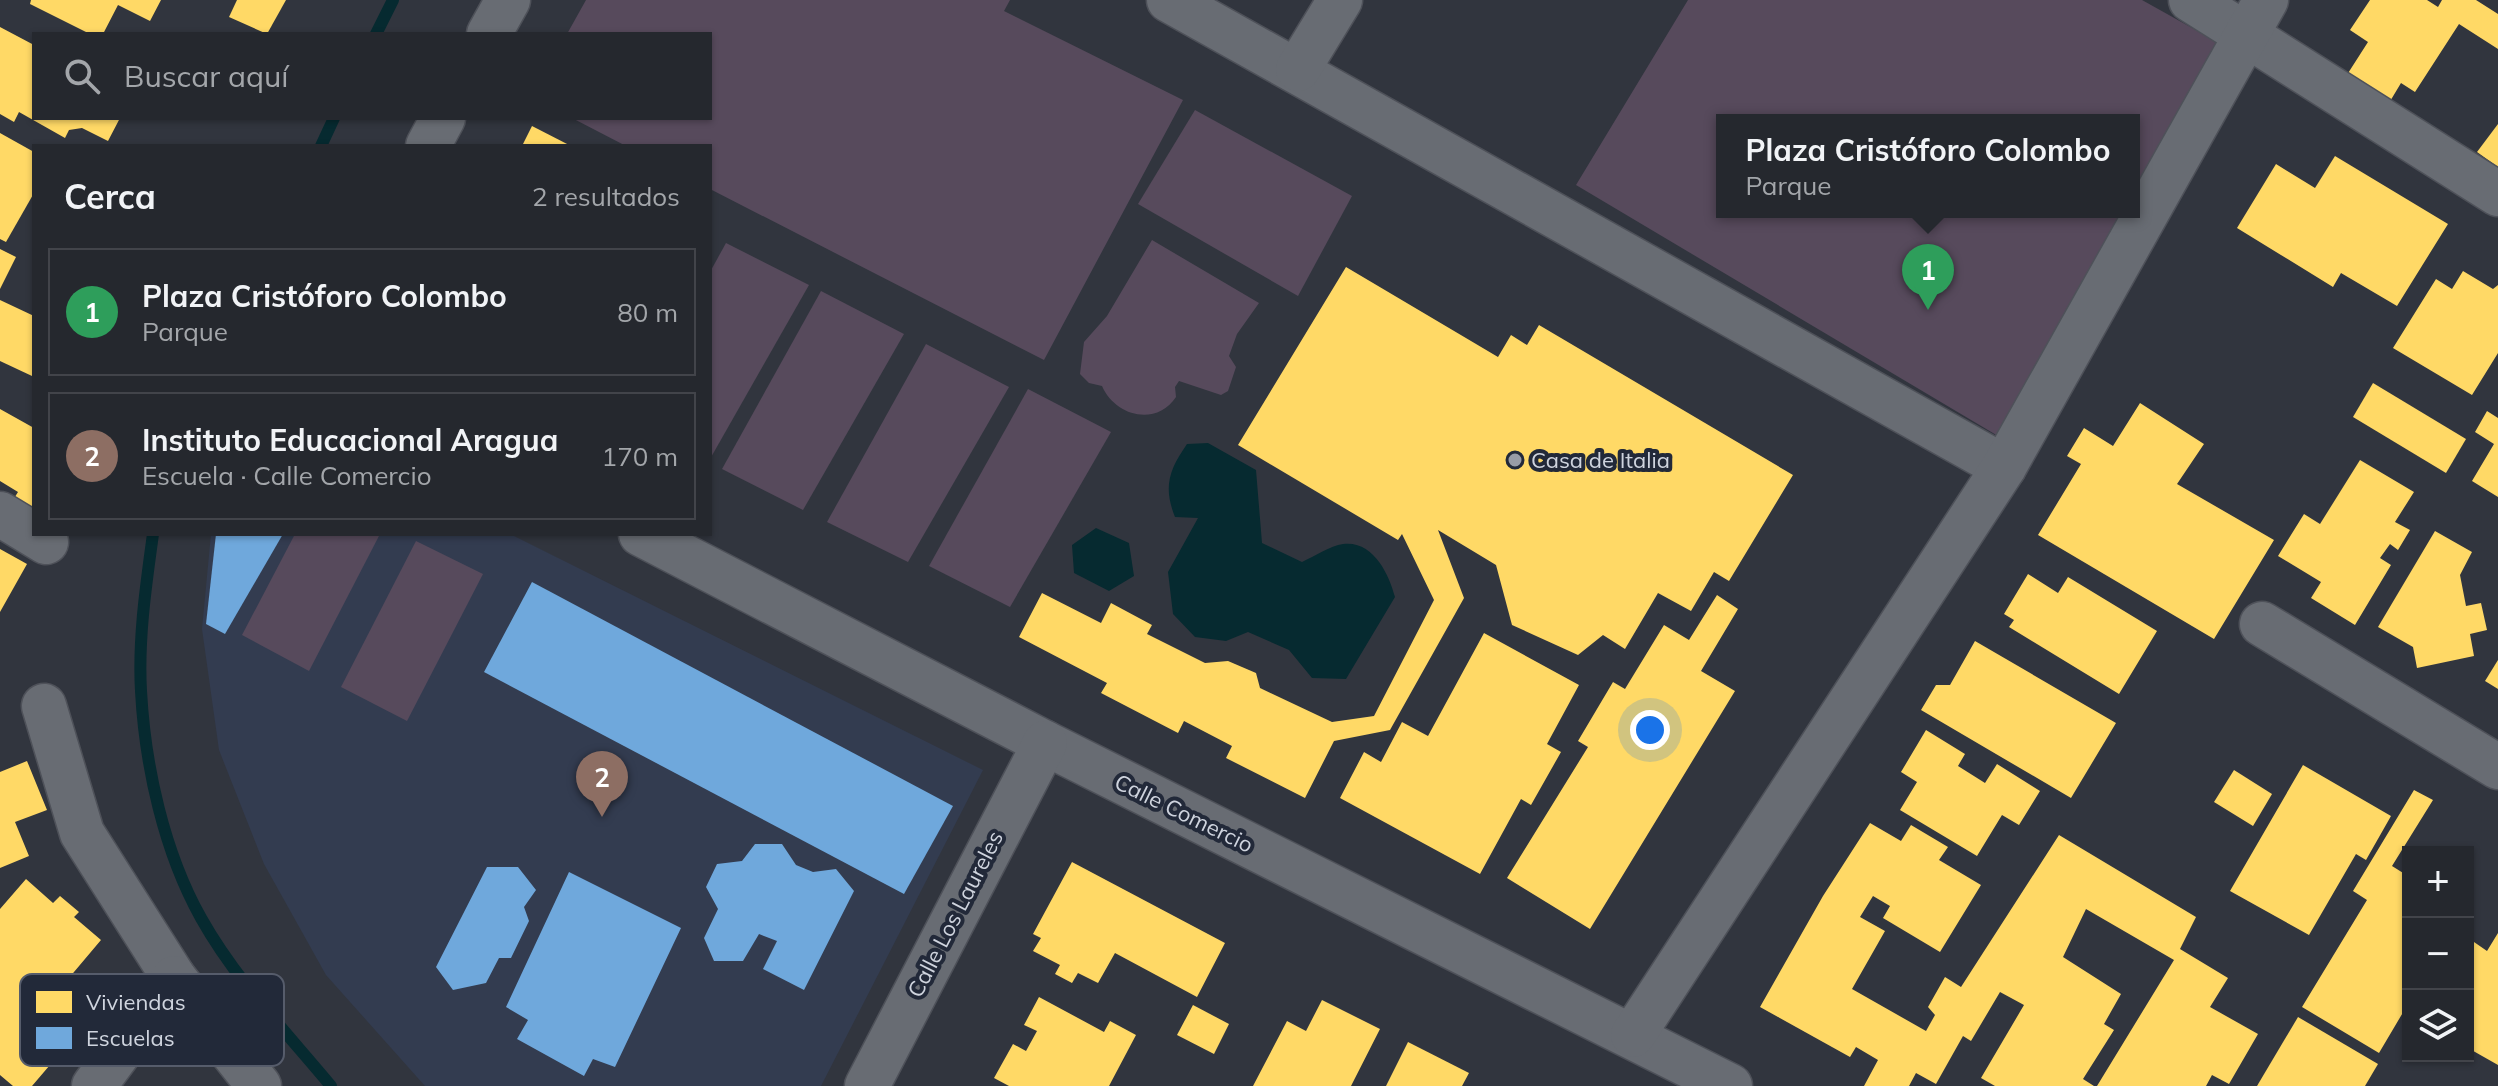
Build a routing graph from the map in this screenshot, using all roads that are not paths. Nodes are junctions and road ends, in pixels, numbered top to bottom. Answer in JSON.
{"nodes":[{"id":1,"x":508,"y":0,"type":"edge"},
{"id":2,"x":1169,"y":0,"type":"edge"},
{"id":3,"x":1340,"y":0,"type":"edge"},
{"id":4,"x":2191,"y":0,"type":"edge"},
{"id":5,"x":2256,"y":17,"type":"edge"},
{"id":6,"x":490,"y":32,"type":"edge"},
{"id":7,"x":1298,"y":69,"type":"junction"},
{"id":8,"x":442,"y":120,"type":"edge"},
{"id":9,"x":429,"y":144,"type":"edge"},
{"id":10,"x":2498,"y":194,"type":"edge"},
{"id":11,"x":2004,"y":467,"type":"junction"},
{"id":12,"x":0,"y":514,"type":"edge"},
{"id":13,"x":32,"y":533,"type":"edge"},
{"id":14,"x":36,"y":536,"type":"edge"},
{"id":15,"x":645,"y":536,"type":"edge"},
{"id":16,"x":46,"y":542,"type":"dead end"},
{"id":17,"x":2262,"y":624,"type":"dead end"},
{"id":18,"x":44,"y":706,"type":"dead end"},
{"id":19,"x":1045,"y":743,"type":"junction"},
{"id":20,"x":2498,"y":767,"type":"edge"},
{"id":21,"x":171,"y":974,"type":"edge"},
{"id":22,"x":1633,"y":1035,"type":"junction"},
{"id":23,"x":109,"y":1066,"type":"edge"},
{"id":24,"x":243,"y":1066,"type":"edge"},
{"id":25,"x":94,"y":1086,"type":"edge"},
{"id":26,"x":259,"y":1086,"type":"edge"},
{"id":27,"x":867,"y":1086,"type":"edge"},
{"id":28,"x":1730,"y":1086,"type":"edge"}],
"edges":[{"from":1,"to":6,"type":"street"},
{"from":2,"to":7,"type":"street"},
{"from":3,"to":7,"type":"street"},
{"from":4,"to":5,"type":"street"},
{"from":5,"to":10,"type":"street"},
{"from":5,"to":11,"type":"street"},
{"from":7,"to":11,"type":"street"},
{"from":8,"to":9,"type":"street"},
{"from":11,"to":22,"type":"street"},
{"from":12,"to":13,"type":"street"},
{"from":14,"to":16,"type":"street"},
{"from":15,"to":19,"type":"street","name":"Calle Comercio"},
{"from":17,"to":20,"type":"street"},
{"from":18,"to":21,"type":"street"},
{"from":19,"to":22,"type":"street","name":"Calle Comercio"},
{"from":19,"to":27,"type":"street","name":"Calle Los Laureles"},
{"from":22,"to":28,"type":"street","name":"Calle Comercio"},
{"from":23,"to":25,"type":"street"},
{"from":24,"to":26,"type":"street"}]}
